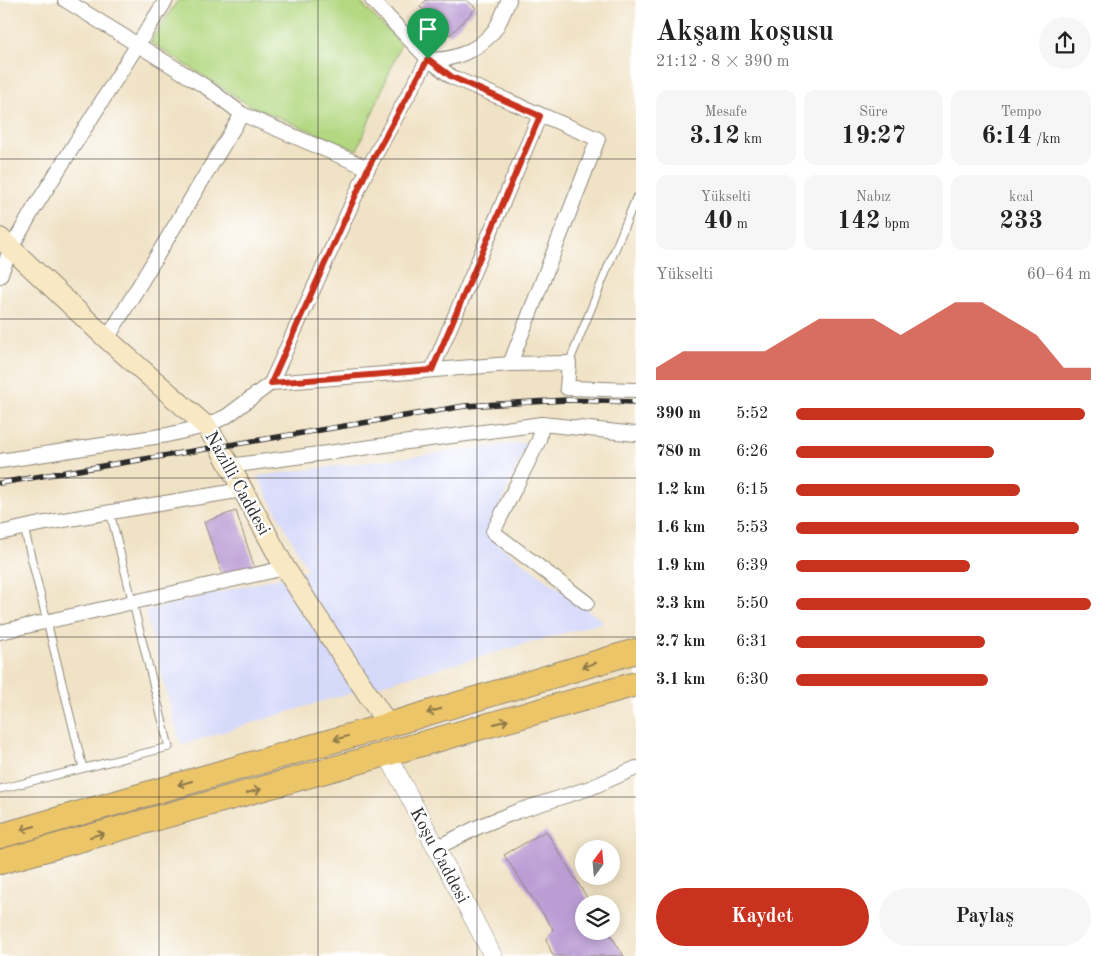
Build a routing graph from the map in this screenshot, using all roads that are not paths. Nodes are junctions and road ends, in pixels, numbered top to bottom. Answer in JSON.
{"nodes":[{"id":1,"x":65,"y":0,"type":"edge"},
{"id":2,"x":166,"y":0,"type":"edge"},
{"id":3,"x":372,"y":0,"type":"edge"},
{"id":4,"x":509,"y":0,"type":"edge"},
{"id":5,"x":138,"y":45,"type":"junction"},
{"id":6,"x":428,"y":59,"type":"junction"},
{"id":7,"x":242,"y":114,"type":"junction"},
{"id":8,"x":540,"y":116,"type":"junction"},
{"id":9,"x":368,"y":168,"type":"junction"},
{"id":10,"x":636,"y":198,"type":"edge"},
{"id":11,"x":6,"y":243,"type":"edge"},
{"id":12,"x":0,"y":276,"type":"edge"},
{"id":13,"x":107,"y":339,"type":"junction"},
{"id":14,"x":569,"y":363,"type":"junction"},
{"id":15,"x":510,"y":364,"type":"junction"},
{"id":16,"x":432,"y":370,"type":"junction"},
{"id":17,"x":271,"y":383,"type":"junction"},
{"id":18,"x":636,"y":390,"type":"edge"},
{"id":19,"x":542,"y":424,"type":"junction"},
{"id":20,"x":206,"y":426,"type":"junction"},
{"id":21,"x":636,"y":434,"type":"edge"},
{"id":22,"x":0,"y":461,"type":"edge"},
{"id":23,"x":229,"y":466,"type":"junction"},
{"id":24,"x":242,"y":490,"type":"junction"},
{"id":25,"x":110,"y":512,"type":"junction"},
{"id":26,"x":24,"y":528,"type":"junction"},
{"id":27,"x":0,"y":533,"type":"edge"},
{"id":28,"x":285,"y":568,"type":"junction"},
{"id":29,"x":133,"y":602,"type":"junction"},
{"id":30,"x":587,"y":603,"type":"dead end"},
{"id":31,"x":47,"y":622,"type":"junction"},
{"id":32,"x":0,"y":632,"type":"edge"},
{"id":33,"x":636,"y":650,"type":"edge"},
{"id":34,"x":636,"y":684,"type":"edge"},
{"id":35,"x":388,"y":725,"type":"junction"},
{"id":36,"x":387,"y":754,"type":"junction"},
{"id":37,"x":83,"y":768,"type":"junction"},
{"id":38,"x":636,"y":768,"type":"edge"},
{"id":39,"x":0,"y":780,"type":"edge"},
{"id":40,"x":1,"y":788,"type":"edge"},
{"id":41,"x":0,"y":836,"type":"edge"},
{"id":42,"x":436,"y":848,"type":"junction"},
{"id":43,"x":0,"y":862,"type":"edge"},
{"id":44,"x":492,"y":956,"type":"edge"}],
"edges":[{"from":1,"to":5,"type":"street"},
{"from":2,"to":5,"type":"street"},
{"from":3,"to":6,"type":"street"},
{"from":4,"to":6,"type":"street"},
{"from":5,"to":7,"type":"street"},
{"from":5,"to":11,"type":"street"},
{"from":6,"to":8,"type":"street"},
{"from":6,"to":9,"type":"street"},
{"from":7,"to":9,"type":"street"},
{"from":7,"to":13,"type":"street"},
{"from":8,"to":15,"type":"street"},
{"from":8,"to":16,"type":"street"},
{"from":9,"to":17,"type":"street"},
{"from":10,"to":14,"type":"lane"},
{"from":11,"to":12,"type":"street"},
{"from":11,"to":13,"type":"main road","name":"Nazilli Caddesi"},
{"from":13,"to":20,"type":"main road","name":"Nazilli Caddesi"},
{"from":14,"to":15,"type":"street"},
{"from":14,"to":18,"type":"street"},
{"from":15,"to":16,"type":"street"},
{"from":16,"to":17,"type":"street"},
{"from":17,"to":20,"type":"street"},
{"from":19,"to":21,"type":"street"},
{"from":19,"to":23,"type":"street"},
{"from":19,"to":30,"type":"street"},
{"from":20,"to":22,"type":"street"},
{"from":20,"to":23,"type":"main road","name":"Nazilli Caddesi"},
{"from":23,"to":24,"type":"main road","name":"Nazilli Caddesi"},
{"from":24,"to":25,"type":"street"},
{"from":24,"to":28,"type":"main road","name":"Nazilli Caddesi"},
{"from":25,"to":26,"type":"street"},
{"from":25,"to":29,"type":"lane"},
{"from":26,"to":27,"type":"street"},
{"from":26,"to":31,"type":"lane"},
{"from":28,"to":29,"type":"street"},
{"from":28,"to":35,"type":"main road","name":"Nazilli Caddesi"},
{"from":29,"to":31,"type":"street"},
{"from":29,"to":37,"type":"lane"},
{"from":31,"to":32,"type":"street"},
{"from":31,"to":37,"type":"lane"},
{"from":33,"to":35,"type":"highway","one_way":true},
{"from":36,"to":34,"type":"highway","one_way":true},
{"from":35,"to":36,"type":"highway"},
{"from":35,"to":41,"type":"highway","one_way":true},
{"from":36,"to":42,"type":"street","name":"Koşu Caddesi"},
{"from":43,"to":36,"type":"highway","one_way":true},
{"from":37,"to":40,"type":"lane"},
{"from":38,"to":42,"type":"street"},
{"from":39,"to":40,"type":"lane"},
{"from":42,"to":44,"type":"street","name":"Koşu Caddesi"}]}
